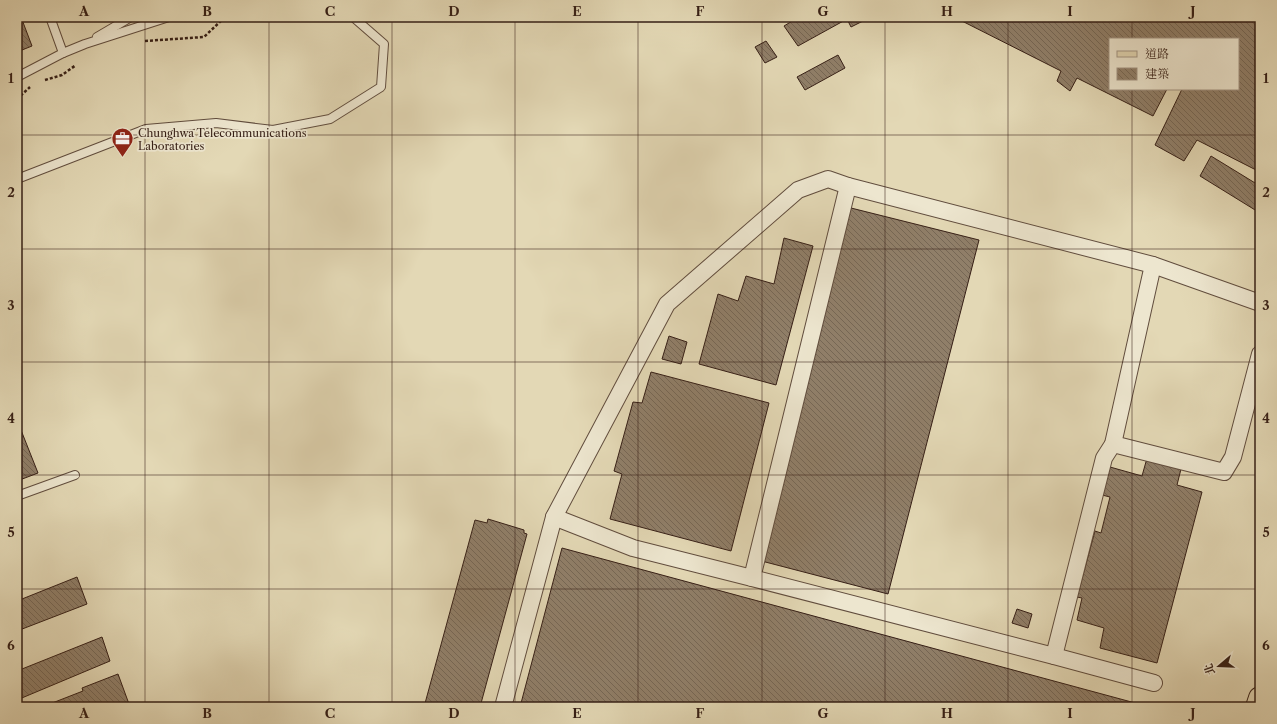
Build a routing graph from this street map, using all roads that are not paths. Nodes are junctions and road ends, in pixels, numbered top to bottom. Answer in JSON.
{"nodes":[{"id":1,"x":50,"y":17,"type":"edge"},
{"id":2,"x":131,"y":17,"type":"edge"},
{"id":3,"x":169,"y":17,"type":"edge"},
{"id":4,"x":353,"y":17,"type":"edge"},
{"id":5,"x":85,"y":44,"type":"junction"},
{"id":6,"x":63,"y":53,"type":"junction"},
{"id":7,"x":17,"y":77,"type":"edge"},
{"id":8,"x":17,"y":179,"type":"edge"},
{"id":9,"x":848,"y":186,"type":"junction"},
{"id":10,"x":1153,"y":265,"type":"junction"},
{"id":11,"x":1260,"y":304,"type":"edge"},
{"id":12,"x":1260,"y":354,"type":"edge"},
{"id":13,"x":1112,"y":444,"type":"junction"},
{"id":14,"x":75,"y":475,"type":"dead end"},
{"id":15,"x":17,"y":496,"type":"edge"},
{"id":16,"x":554,"y":517,"type":"junction"},
{"id":17,"x":752,"y":578,"type":"junction"},
{"id":18,"x":1054,"y":656,"type":"junction"},
{"id":19,"x":1154,"y":683,"type":"dead end"},
{"id":20,"x":1260,"y":698,"type":"edge"},
{"id":21,"x":503,"y":707,"type":"edge"},
{"id":22,"x":1257,"y":707,"type":"edge"}],
"edges":[{"from":1,"to":6,"type":"lane"},
{"from":2,"to":5,"type":"lane"},
{"from":3,"to":5,"type":"lane"},
{"from":4,"to":8,"type":"lane"},
{"from":5,"to":6,"type":"lane"},
{"from":6,"to":7,"type":"lane"},
{"from":9,"to":10,"type":"street"},
{"from":9,"to":16,"type":"street"},
{"from":9,"to":17,"type":"street"},
{"from":10,"to":11,"type":"street"},
{"from":10,"to":13,"type":"street"},
{"from":12,"to":13,"type":"street"},
{"from":13,"to":18,"type":"street"},
{"from":14,"to":15,"type":"lane"},
{"from":16,"to":17,"type":"street"},
{"from":16,"to":21,"type":"street"},
{"from":17,"to":18,"type":"street"},
{"from":18,"to":19,"type":"street"},
{"from":20,"to":22,"type":"main road"}]}
